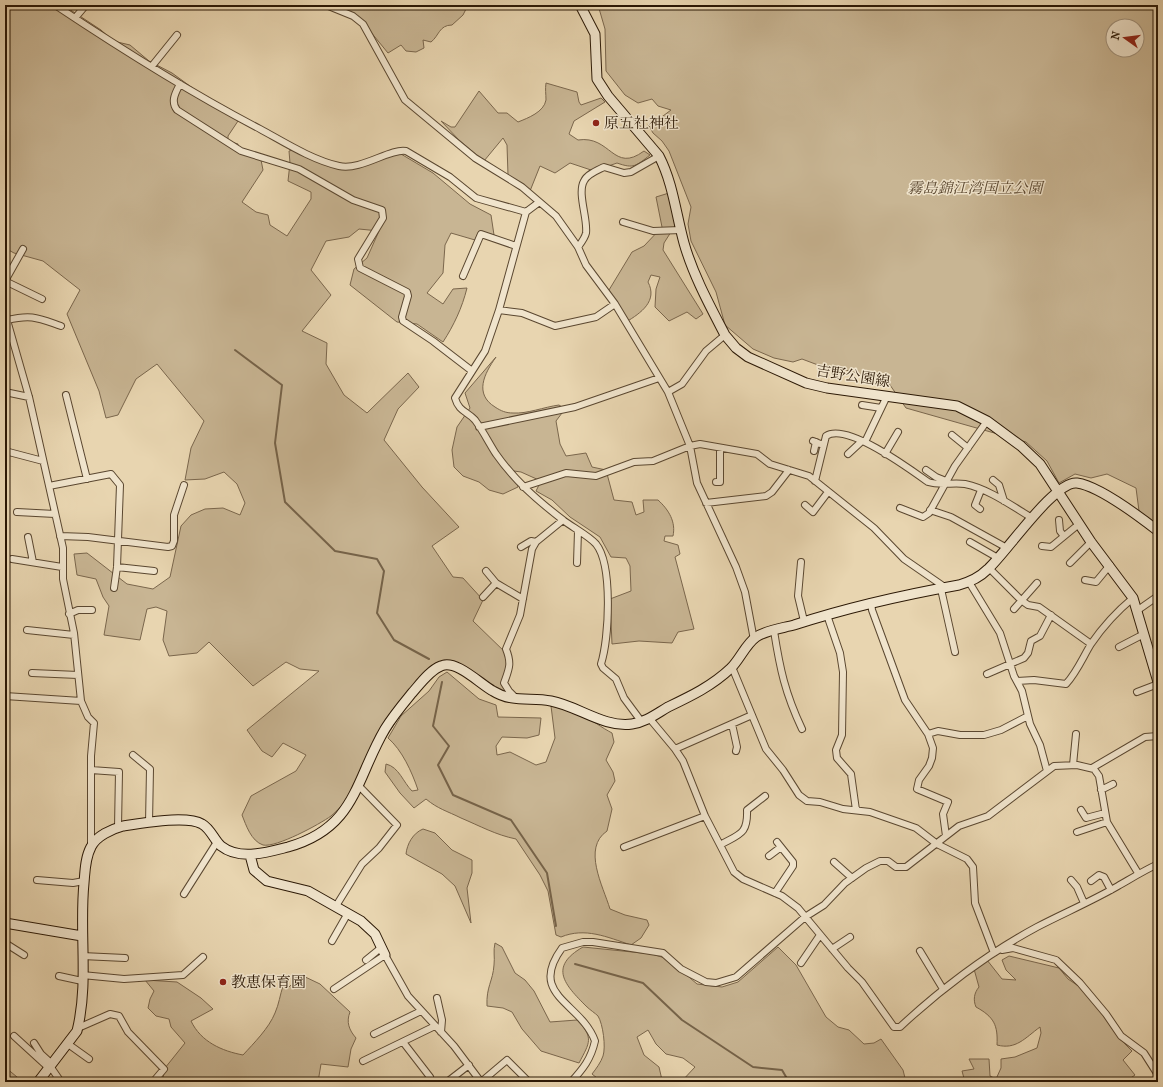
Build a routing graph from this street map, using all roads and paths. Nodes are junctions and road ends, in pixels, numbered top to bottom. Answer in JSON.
{"nodes":[{"id":1,"x":55,"y":5,"type":"edge"},
{"id":2,"x":86,"y":5,"type":"edge"},
{"id":3,"x":326,"y":5,"type":"edge"},
{"id":4,"x":580,"y":5,"type":"edge"},
{"id":5,"x":75,"y":18,"type":"junction"},
{"id":6,"x":177,"y":35,"type":"dead end"},
{"id":7,"x":152,"y":66,"type":"junction"},
{"id":8,"x":180,"y":84,"type":"junction"},
{"id":9,"x":659,"y":156,"type":"junction"},
{"id":10,"x":538,"y":203,"type":"junction"},
{"id":11,"x":526,"y":212,"type":"junction"},
{"id":12,"x":624,"y":222,"type":"dead end"},
{"id":13,"x":681,"y":230,"type":"junction"},
{"id":14,"x":516,"y":246,"type":"junction"},
{"id":15,"x":578,"y":247,"type":"junction"},
{"id":16,"x":23,"y":249,"type":"dead end"},
{"id":17,"x":463,"y":276,"type":"dead end"},
{"id":18,"x":5,"y":281,"type":"edge"},
{"id":19,"x":42,"y":299,"type":"dead end"},
{"id":20,"x":615,"y":304,"type":"junction"},
{"id":21,"x":499,"y":310,"type":"junction"},
{"id":22,"x":5,"y":312,"type":"edge"},
{"id":23,"x":7,"y":320,"type":"junction"},
{"id":24,"x":61,"y":326,"type":"dead end"},
{"id":25,"x":8,"y":334,"type":"edge"},
{"id":26,"x":725,"y":335,"type":"junction"},
{"id":27,"x":472,"y":371,"type":"junction"},
{"id":28,"x":659,"y":378,"type":"junction"},
{"id":29,"x":5,"y":392,"type":"edge"},
{"id":30,"x":668,"y":392,"type":"junction"},
{"id":31,"x":66,"y":395,"type":"dead end"},
{"id":32,"x":886,"y":396,"type":"junction"},
{"id":33,"x":29,"y":397,"type":"junction"},
{"id":34,"x":862,"y":404,"type":"dead end"},
{"id":35,"x":880,"y":408,"type":"junction"},
{"id":36,"x":987,"y":421,"type":"junction"},
{"id":37,"x":479,"y":427,"type":"junction"},
{"id":38,"x":898,"y":432,"type":"dead end"},
{"id":39,"x":952,"y":435,"type":"dead end"},
{"id":40,"x":864,"y":442,"type":"junction"},
{"id":41,"x":823,"y":445,"type":"junction"},
{"id":42,"x":690,"y":446,"type":"junction"},
{"id":43,"x":720,"y":448,"type":"junction"},
{"id":44,"x":968,"y":448,"type":"junction"},
{"id":45,"x":5,"y":451,"type":"edge"},
{"id":46,"x":814,"y":451,"type":"dead end"},
{"id":47,"x":848,"y":454,"type":"dead end"},
{"id":48,"x":885,"y":454,"type":"junction"},
{"id":49,"x":43,"y":461,"type":"junction"},
{"id":50,"x":790,"y":470,"type":"junction"},
{"id":51,"x":926,"y":470,"type":"dead end"},
{"id":52,"x":87,"y":479,"type":"junction"},
{"id":53,"x":993,"y":480,"type":"dead end"},
{"id":54,"x":716,"y":482,"type":"dead end"},
{"id":55,"x":815,"y":482,"type":"junction"},
{"id":56,"x":945,"y":483,"type":"junction"},
{"id":57,"x":184,"y":485,"type":"dead end"},
{"id":58,"x":49,"y":486,"type":"junction"},
{"id":59,"x":523,"y":487,"type":"junction"},
{"id":60,"x":981,"y":490,"type":"junction"},
{"id":61,"x":828,"y":492,"type":"junction"},
{"id":62,"x":1057,"y":492,"type":"junction"},
{"id":63,"x":1004,"y":501,"type":"junction"},
{"id":64,"x":706,"y":503,"type":"junction"},
{"id":65,"x":805,"y":505,"type":"dead end"},
{"id":66,"x":900,"y":508,"type":"dead end"},
{"id":67,"x":980,"y":509,"type":"dead end"},
{"id":68,"x":930,"y":510,"type":"junction"},
{"id":69,"x":17,"y":512,"type":"dead end"},
{"id":70,"x":55,"y":514,"type":"junction"},
{"id":71,"x":1032,"y":518,"type":"junction"},
{"id":72,"x":563,"y":520,"type":"junction"},
{"id":73,"x":1059,"y":520,"type":"dead end"},
{"id":74,"x":1079,"y":524,"type":"junction"},
{"id":75,"x":578,"y":531,"type":"junction"},
{"id":76,"x":1158,"y":531,"type":"edge"},
{"id":77,"x":60,"y":536,"type":"junction"},
{"id":78,"x":1063,"y":536,"type":"junction"},
{"id":79,"x":28,"y":537,"type":"dead end"},
{"id":80,"x":117,"y":542,"type":"junction"},
{"id":81,"x":536,"y":542,"type":"junction"},
{"id":82,"x":970,"y":542,"type":"dead end"},
{"id":83,"x":1091,"y":542,"type":"junction"},
{"id":84,"x":521,"y":547,"type":"dead end"},
{"id":85,"x":1007,"y":548,"type":"junction"},
{"id":86,"x":1048,"y":554,"type":"dead end"},
{"id":87,"x":998,"y":558,"type":"junction"},
{"id":88,"x":12,"y":559,"type":"dead end"},
{"id":89,"x":33,"y":562,"type":"junction"},
{"id":90,"x":801,"y":562,"type":"dead end"},
{"id":91,"x":577,"y":563,"type":"dead end"},
{"id":92,"x":1070,"y":563,"type":"dead end"},
{"id":93,"x":1110,"y":565,"type":"junction"},
{"id":94,"x":117,"y":566,"type":"junction"},
{"id":95,"x":62,"y":567,"type":"junction"},
{"id":96,"x":989,"y":568,"type":"junction"},
{"id":97,"x":154,"y":571,"type":"dead end"},
{"id":98,"x":486,"y":571,"type":"dead end"},
{"id":99,"x":1085,"y":580,"type":"dead end"},
{"id":100,"x":969,"y":582,"type":"junction"},
{"id":101,"x":496,"y":583,"type":"junction"},
{"id":102,"x":1037,"y":583,"type":"dead end"},
{"id":103,"x":114,"y":588,"type":"dead end"},
{"id":104,"x":943,"y":588,"type":"junction"},
{"id":105,"x":1158,"y":596,"type":"edge"},
{"id":106,"x":483,"y":597,"type":"dead end"},
{"id":107,"x":1133,"y":598,"type":"junction"},
{"id":108,"x":523,"y":599,"type":"junction"},
{"id":109,"x":1021,"y":600,"type":"junction"},
{"id":110,"x":871,"y":602,"type":"junction"},
{"id":111,"x":1014,"y":609,"type":"dead end"},
{"id":112,"x":92,"y":610,"type":"dead end"},
{"id":113,"x":1138,"y":610,"type":"junction"},
{"id":114,"x":69,"y":614,"type":"junction"},
{"id":115,"x":827,"y":615,"type":"junction"},
{"id":116,"x":1051,"y":615,"type":"junction"},
{"id":117,"x":804,"y":621,"type":"junction"},
{"id":118,"x":27,"y":630,"type":"dead end"},
{"id":119,"x":774,"y":631,"type":"junction"},
{"id":120,"x":1144,"y":634,"type":"junction"},
{"id":121,"x":74,"y":635,"type":"junction"},
{"id":122,"x":754,"y":640,"type":"junction"},
{"id":123,"x":1091,"y":644,"type":"junction"},
{"id":124,"x":1119,"y":647,"type":"dead end"},
{"id":125,"x":955,"y":652,"type":"dead end"},
{"id":126,"x":1010,"y":665,"type":"junction"},
{"id":127,"x":732,"y":667,"type":"junction"},
{"id":128,"x":32,"y":673,"type":"dead end"},
{"id":129,"x":987,"y":674,"type":"dead end"},
{"id":130,"x":78,"y":675,"type":"junction"},
{"id":131,"x":1017,"y":681,"type":"junction"},
{"id":132,"x":1158,"y":683,"type":"edge"},
{"id":133,"x":1137,"y":692,"type":"dead end"},
{"id":134,"x":5,"y":696,"type":"edge"},
{"id":135,"x":518,"y":700,"type":"junction"},
{"id":136,"x":81,"y":701,"type":"junction"},
{"id":137,"x":752,"y":715,"type":"junction"},
{"id":138,"x":1028,"y":716,"type":"junction"},
{"id":139,"x":645,"y":720,"type":"junction"},
{"id":140,"x":732,"y":724,"type":"junction"},
{"id":141,"x":802,"y":729,"type":"dead end"},
{"id":142,"x":928,"y":734,"type":"junction"},
{"id":143,"x":1076,"y":734,"type":"dead end"},
{"id":144,"x":1158,"y":736,"type":"edge"},
{"id":145,"x":675,"y":748,"type":"junction"},
{"id":146,"x":736,"y":751,"type":"dead end"},
{"id":147,"x":133,"y":755,"type":"dead end"},
{"id":148,"x":1073,"y":765,"type":"junction"},
{"id":149,"x":1092,"y":768,"type":"junction"},
{"id":150,"x":91,"y":770,"type":"junction"},
{"id":151,"x":1047,"y":771,"type":"junction"},
{"id":152,"x":1113,"y":784,"type":"dead end"},
{"id":153,"x":359,"y":786,"type":"junction"},
{"id":154,"x":1101,"y":790,"type":"junction"},
{"id":155,"x":765,"y":796,"type":"dead end"},
{"id":156,"x":856,"y":810,"type":"junction"},
{"id":157,"x":1081,"y":810,"type":"dead end"},
{"id":158,"x":1105,"y":813,"type":"junction"},
{"id":159,"x":705,"y":816,"type":"junction"},
{"id":160,"x":1107,"y":822,"type":"junction"},
{"id":161,"x":149,"y":823,"type":"junction"},
{"id":162,"x":118,"y":827,"type":"junction"},
{"id":163,"x":1077,"y":832,"type":"dead end"},
{"id":164,"x":946,"y":836,"type":"junction"},
{"id":165,"x":217,"y":842,"type":"junction"},
{"id":166,"x":936,"y":844,"type":"junction"},
{"id":167,"x":720,"y":845,"type":"junction"},
{"id":168,"x":91,"y":847,"type":"junction"},
{"id":169,"x":624,"y":847,"type":"dead end"},
{"id":170,"x":250,"y":855,"type":"junction"},
{"id":171,"x":769,"y":856,"type":"dead end"},
{"id":172,"x":834,"y":862,"type":"dead end"},
{"id":173,"x":1158,"y":864,"type":"edge"},
{"id":174,"x":1138,"y":873,"type":"junction"},
{"id":175,"x":852,"y":878,"type":"junction"},
{"id":176,"x":37,"y":880,"type":"dead end"},
{"id":177,"x":1071,"y":880,"type":"dead end"},
{"id":178,"x":84,"y":881,"type":"junction"},
{"id":179,"x":1091,"y":881,"type":"dead end"},
{"id":180,"x":1111,"y":890,"type":"junction"},
{"id":181,"x":775,"y":893,"type":"junction"},
{"id":182,"x":184,"y":894,"type":"dead end"},
{"id":183,"x":1084,"y":903,"type":"junction"},
{"id":184,"x":336,"y":906,"type":"junction"},
{"id":185,"x":348,"y":913,"type":"junction"},
{"id":186,"x":805,"y":917,"type":"junction"},
{"id":187,"x":5,"y":923,"type":"edge"},
{"id":188,"x":820,"y":935,"type":"junction"},
{"id":189,"x":82,"y":936,"type":"junction"},
{"id":190,"x":850,"y":937,"type":"dead end"},
{"id":191,"x":332,"y":942,"type":"dead end"},
{"id":192,"x":5,"y":943,"type":"edge"},
{"id":193,"x":832,"y":949,"type":"junction"},
{"id":194,"x":920,"y":950,"type":"dead end"},
{"id":195,"x":383,"y":951,"type":"junction"},
{"id":196,"x":996,"y":952,"type":"junction"},
{"id":197,"x":24,"y":955,"type":"dead end"},
{"id":198,"x":82,"y":956,"type":"junction"},
{"id":199,"x":203,"y":957,"type":"dead end"},
{"id":200,"x":125,"y":958,"type":"dead end"},
{"id":201,"x":366,"y":960,"type":"dead end"},
{"id":202,"x":801,"y":963,"type":"dead end"},
{"id":203,"x":58,"y":976,"type":"dead end"},
{"id":204,"x":82,"y":978,"type":"junction"},
{"id":205,"x":334,"y":989,"type":"dead end"},
{"id":206,"x":943,"y":989,"type":"junction"},
{"id":207,"x":437,"y":998,"type":"dead end"},
{"id":208,"x":421,"y":1010,"type":"junction"},
{"id":209,"x":435,"y":1026,"type":"junction"},
{"id":210,"x":78,"y":1028,"type":"junction"},
{"id":211,"x":441,"y":1032,"type":"junction"},
{"id":212,"x":374,"y":1034,"type":"dead end"},
{"id":213,"x":14,"y":1036,"type":"dead end"},
{"id":214,"x":403,"y":1042,"type":"junction"},
{"id":215,"x":34,"y":1043,"type":"dead end"},
{"id":216,"x":68,"y":1044,"type":"junction"},
{"id":217,"x":89,"y":1059,"type":"dead end"},
{"id":218,"x":363,"y":1061,"type":"dead end"},
{"id":219,"x":469,"y":1065,"type":"junction"},
{"id":220,"x":50,"y":1066,"type":"junction"},
{"id":221,"x":1158,"y":1075,"type":"edge"},
{"id":222,"x":430,"y":1077,"type":"dead end"},
{"id":223,"x":38,"y":1082,"type":"edge"},
{"id":224,"x":61,"y":1082,"type":"edge"},
{"id":225,"x":153,"y":1082,"type":"edge"},
{"id":226,"x":447,"y":1082,"type":"edge"},
{"id":227,"x":481,"y":1082,"type":"edge"},
{"id":228,"x":529,"y":1082,"type":"edge"},
{"id":229,"x":571,"y":1082,"type":"edge"}],
"edges":[{"from":1,"to":5,"type":"street"},
{"from":2,"to":5,"type":"street"},
{"from":3,"to":10,"type":"street"},
{"from":4,"to":9,"type":"street","name":"吉野公園線"},
{"from":5,"to":7,"type":"street"},
{"from":6,"to":7,"type":"street"},
{"from":7,"to":8,"type":"street"},
{"from":8,"to":11,"type":"street"},
{"from":8,"to":27,"type":"street"},
{"from":9,"to":13,"type":"street","name":"吉野公園線"},
{"from":9,"to":15,"type":"street"},
{"from":10,"to":11,"type":"street"},
{"from":10,"to":15,"type":"street"},
{"from":11,"to":14,"type":"street"},
{"from":12,"to":13,"type":"street"},
{"from":13,"to":26,"type":"street","name":"吉野公園線"},
{"from":14,"to":17,"type":"street"},
{"from":14,"to":21,"type":"street"},
{"from":15,"to":20,"type":"street"},
{"from":16,"to":18,"type":"street"},
{"from":18,"to":19,"type":"street"},
{"from":20,"to":21,"type":"street"},
{"from":20,"to":28,"type":"street"},
{"from":21,"to":27,"type":"street"},
{"from":22,"to":23,"type":"street"},
{"from":23,"to":24,"type":"street"},
{"from":23,"to":25,"type":"street"},
{"from":25,"to":33,"type":"street"},
{"from":26,"to":30,"type":"street"},
{"from":26,"to":32,"type":"street","name":"吉野公園線"},
{"from":27,"to":37,"type":"street"},
{"from":28,"to":30,"type":"street"},
{"from":28,"to":37,"type":"street"},
{"from":29,"to":33,"type":"street"},
{"from":30,"to":42,"type":"street"},
{"from":31,"to":52,"type":"street"},
{"from":32,"to":35,"type":"street"},
{"from":32,"to":36,"type":"street","name":"吉野公園線"},
{"from":33,"to":49,"type":"street"},
{"from":34,"to":35,"type":"street"},
{"from":35,"to":40,"type":"street"},
{"from":36,"to":44,"type":"street"},
{"from":36,"to":62,"type":"street","name":"吉野公園線"},
{"from":37,"to":59,"type":"street"},
{"from":38,"to":48,"type":"street"},
{"from":39,"to":44,"type":"street"},
{"from":40,"to":41,"type":"street"},
{"from":40,"to":47,"type":"street"},
{"from":40,"to":48,"type":"street"},
{"from":41,"to":46,"type":"street"},
{"from":41,"to":55,"type":"street"},
{"from":42,"to":43,"type":"street"},
{"from":42,"to":59,"type":"street"},
{"from":42,"to":64,"type":"street"},
{"from":43,"to":50,"type":"street"},
{"from":43,"to":54,"type":"street"},
{"from":44,"to":56,"type":"street"},
{"from":45,"to":49,"type":"street"},
{"from":48,"to":56,"type":"street"},
{"from":49,"to":58,"type":"street"},
{"from":50,"to":55,"type":"street"},
{"from":50,"to":64,"type":"street"},
{"from":51,"to":56,"type":"street"},
{"from":52,"to":58,"type":"street"},
{"from":52,"to":80,"type":"street"},
{"from":53,"to":63,"type":"street"},
{"from":55,"to":61,"type":"street"},
{"from":56,"to":60,"type":"street"},
{"from":56,"to":68,"type":"street"},
{"from":57,"to":80,"type":"street"},
{"from":58,"to":70,"type":"street"},
{"from":59,"to":72,"type":"street"},
{"from":60,"to":63,"type":"street"},
{"from":60,"to":67,"type":"street"},
{"from":61,"to":65,"type":"street"},
{"from":61,"to":104,"type":"street"},
{"from":62,"to":71,"type":"street"},
{"from":62,"to":74,"type":"street","name":"吉野公園線"},
{"from":62,"to":76,"type":"street"},
{"from":63,"to":71,"type":"street"},
{"from":64,"to":122,"type":"street"},
{"from":66,"to":68,"type":"street"},
{"from":68,"to":85,"type":"street"},
{"from":69,"to":70,"type":"street"},
{"from":70,"to":77,"type":"street"},
{"from":71,"to":85,"type":"street"},
{"from":72,"to":75,"type":"street"},
{"from":72,"to":81,"type":"street"},
{"from":73,"to":78,"type":"street"},
{"from":74,"to":78,"type":"street"},
{"from":74,"to":83,"type":"street","name":"吉野公園線"},
{"from":75,"to":91,"type":"street"},
{"from":75,"to":139,"type":"street"},
{"from":77,"to":80,"type":"street"},
{"from":77,"to":95,"type":"street"},
{"from":78,"to":86,"type":"street"},
{"from":79,"to":89,"type":"street"},
{"from":80,"to":94,"type":"street"},
{"from":81,"to":84,"type":"street"},
{"from":81,"to":108,"type":"street"},
{"from":82,"to":87,"type":"street"},
{"from":83,"to":92,"type":"street"},
{"from":83,"to":93,"type":"street","name":"吉野公園線"},
{"from":85,"to":87,"type":"street"},
{"from":87,"to":96,"type":"street"},
{"from":88,"to":89,"type":"street"},
{"from":89,"to":95,"type":"street"},
{"from":90,"to":117,"type":"street"},
{"from":93,"to":99,"type":"street"},
{"from":93,"to":107,"type":"street","name":"吉野公園線"},
{"from":94,"to":97,"type":"street"},
{"from":94,"to":103,"type":"street"},
{"from":95,"to":114,"type":"street"},
{"from":96,"to":100,"type":"street"},
{"from":96,"to":109,"type":"street"},
{"from":98,"to":101,"type":"street"},
{"from":100,"to":104,"type":"street"},
{"from":100,"to":126,"type":"street"},
{"from":101,"to":106,"type":"street"},
{"from":101,"to":108,"type":"street"},
{"from":102,"to":109,"type":"street"},
{"from":104,"to":110,"type":"street"},
{"from":104,"to":125,"type":"street"},
{"from":105,"to":113,"type":"street"},
{"from":107,"to":113,"type":"street","name":"吉野公園線"},
{"from":107,"to":123,"type":"street"},
{"from":108,"to":135,"type":"street"},
{"from":109,"to":111,"type":"street"},
{"from":109,"to":116,"type":"street"},
{"from":110,"to":115,"type":"street"},
{"from":110,"to":142,"type":"street"},
{"from":112,"to":114,"type":"street"},
{"from":113,"to":120,"type":"street","name":"吉野公園線"},
{"from":114,"to":121,"type":"street"},
{"from":115,"to":117,"type":"street"},
{"from":115,"to":156,"type":"street"},
{"from":116,"to":123,"type":"street"},
{"from":116,"to":126,"type":"street"},
{"from":117,"to":119,"type":"street"},
{"from":118,"to":121,"type":"street"},
{"from":119,"to":122,"type":"street"},
{"from":119,"to":141,"type":"street"},
{"from":120,"to":124,"type":"street"},
{"from":120,"to":132,"type":"street","name":"吉野公園線"},
{"from":121,"to":130,"type":"street"},
{"from":122,"to":127,"type":"street"},
{"from":123,"to":131,"type":"street"},
{"from":126,"to":129,"type":"street"},
{"from":126,"to":131,"type":"street"},
{"from":127,"to":137,"type":"street"},
{"from":127,"to":139,"type":"street"},
{"from":128,"to":130,"type":"street"},
{"from":130,"to":136,"type":"street"},
{"from":131,"to":138,"type":"street"},
{"from":132,"to":133,"type":"street"},
{"from":134,"to":136,"type":"street"},
{"from":135,"to":139,"type":"street"},
{"from":135,"to":153,"type":"street"},
{"from":136,"to":150,"type":"street"},
{"from":137,"to":140,"type":"street"},
{"from":137,"to":156,"type":"street"},
{"from":138,"to":142,"type":"street"},
{"from":138,"to":151,"type":"street"},
{"from":139,"to":145,"type":"street"},
{"from":140,"to":145,"type":"street"},
{"from":140,"to":146,"type":"street"},
{"from":142,"to":164,"type":"street"},
{"from":143,"to":148,"type":"street"},
{"from":144,"to":149,"type":"street"},
{"from":145,"to":159,"type":"street"},
{"from":147,"to":161,"type":"street"},
{"from":148,"to":149,"type":"street"},
{"from":148,"to":151,"type":"street"},
{"from":149,"to":154,"type":"street"},
{"from":150,"to":162,"type":"street"},
{"from":150,"to":168,"type":"street"},
{"from":151,"to":164,"type":"street"},
{"from":152,"to":154,"type":"street"},
{"from":153,"to":170,"type":"street"},
{"from":153,"to":184,"type":"street"},
{"from":154,"to":158,"type":"street"},
{"from":155,"to":167,"type":"street"},
{"from":156,"to":166,"type":"street"},
{"from":157,"to":158,"type":"street"},
{"from":158,"to":160,"type":"street"},
{"from":159,"to":167,"type":"street"},
{"from":159,"to":169,"type":"street"},
{"from":160,"to":163,"type":"street"},
{"from":160,"to":174,"type":"street"},
{"from":161,"to":162,"type":"street"},
{"from":161,"to":165,"type":"street"},
{"from":162,"to":168,"type":"street"},
{"from":164,"to":166,"type":"street"},
{"from":165,"to":170,"type":"street"},
{"from":165,"to":182,"type":"street"},
{"from":166,"to":175,"type":"street"},
{"from":166,"to":196,"type":"street"},
{"from":167,"to":181,"type":"street"},
{"from":168,"to":178,"type":"street"},
{"from":170,"to":184,"type":"street"},
{"from":171,"to":181,"type":"street"},
{"from":172,"to":175,"type":"street"},
{"from":173,"to":174,"type":"street"},
{"from":174,"to":180,"type":"street"},
{"from":175,"to":186,"type":"street"},
{"from":176,"to":178,"type":"street"},
{"from":177,"to":183,"type":"street"},
{"from":178,"to":189,"type":"street"},
{"from":179,"to":180,"type":"street"},
{"from":180,"to":183,"type":"street"},
{"from":181,"to":186,"type":"street"},
{"from":183,"to":196,"type":"street"},
{"from":184,"to":185,"type":"street"},
{"from":185,"to":191,"type":"street"},
{"from":185,"to":195,"type":"street"},
{"from":186,"to":188,"type":"street"},
{"from":186,"to":229,"type":"street"},
{"from":187,"to":189,"type":"street"},
{"from":188,"to":193,"type":"street"},
{"from":188,"to":202,"type":"street"},
{"from":189,"to":198,"type":"street"},
{"from":190,"to":193,"type":"street"},
{"from":192,"to":197,"type":"street"},
{"from":193,"to":206,"type":"street"},
{"from":194,"to":206,"type":"street"},
{"from":195,"to":201,"type":"street"},
{"from":195,"to":205,"type":"street"},
{"from":195,"to":208,"type":"street"},
{"from":196,"to":206,"type":"street"},
{"from":196,"to":221,"type":"street"},
{"from":198,"to":200,"type":"street"},
{"from":198,"to":204,"type":"street"},
{"from":199,"to":204,"type":"street"},
{"from":203,"to":204,"type":"street"},
{"from":204,"to":210,"type":"street"},
{"from":207,"to":211,"type":"street"},
{"from":208,"to":209,"type":"street"},
{"from":208,"to":212,"type":"street"},
{"from":209,"to":211,"type":"street"},
{"from":209,"to":214,"type":"street"},
{"from":210,"to":216,"type":"street"},
{"from":210,"to":225,"type":"street"},
{"from":211,"to":219,"type":"street"},
{"from":213,"to":220,"type":"street"},
{"from":214,"to":218,"type":"street"},
{"from":214,"to":222,"type":"street"},
{"from":215,"to":220,"type":"street"},
{"from":216,"to":217,"type":"street"},
{"from":216,"to":220,"type":"street"},
{"from":219,"to":226,"type":"street"},
{"from":219,"to":227,"type":"street"},
{"from":220,"to":223,"type":"street"},
{"from":220,"to":224,"type":"street"},
{"from":227,"to":228,"type":"street"}]}
